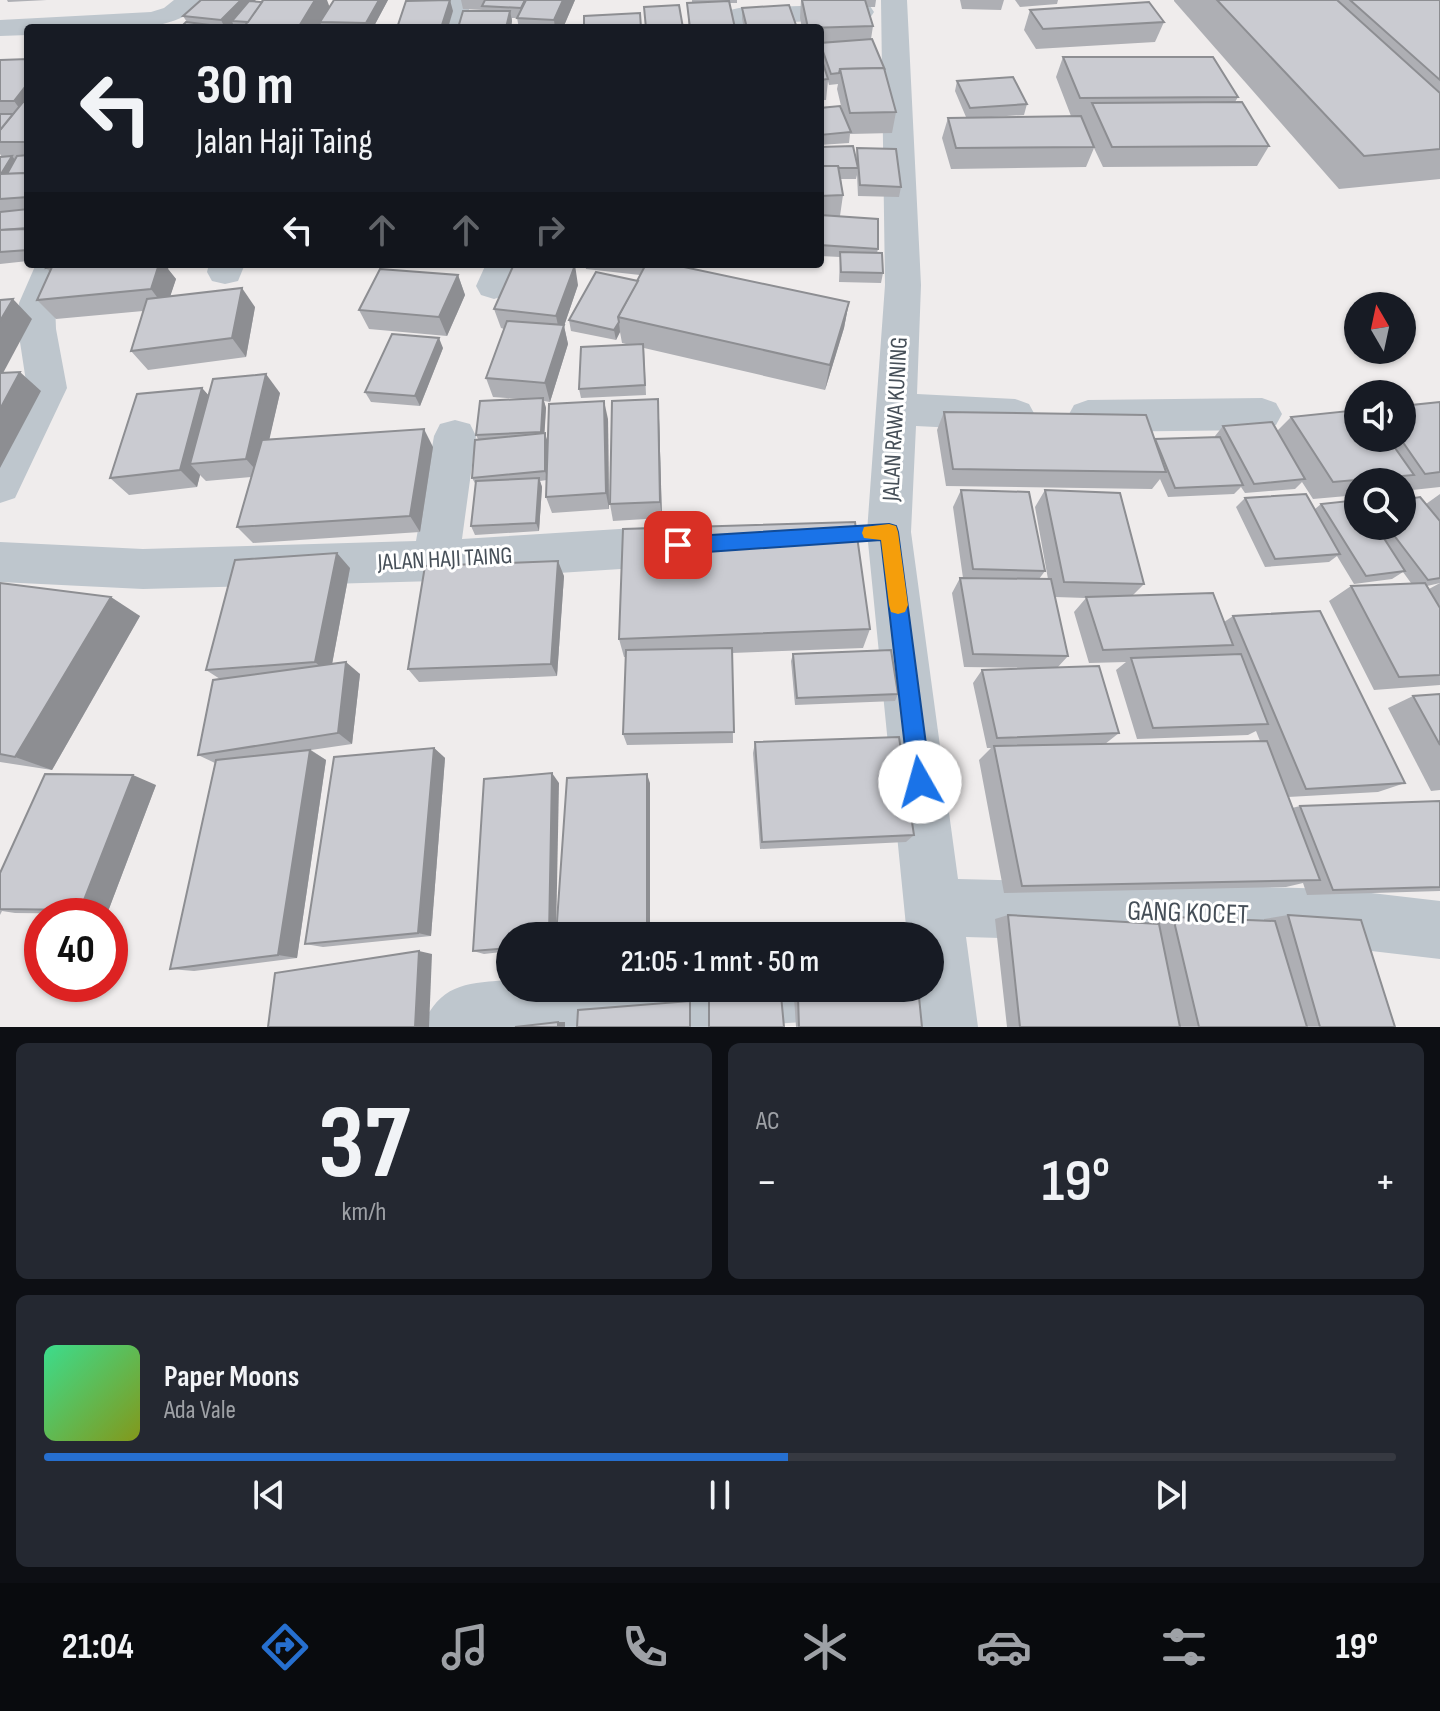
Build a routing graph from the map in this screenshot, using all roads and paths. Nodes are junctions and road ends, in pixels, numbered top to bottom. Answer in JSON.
{"nodes":[{"id":1,"x":191,"y":0,"type":"edge"},
{"id":2,"x":458,"y":0,"type":"edge"},
{"id":3,"x":895,"y":5,"type":"edge"},
{"id":4,"x":76,"y":24,"type":"edge"},
{"id":5,"x":452,"y":24,"type":"edge"},
{"id":6,"x":736,"y":24,"type":"edge"},
{"id":7,"x":24,"y":27,"type":"edge"},
{"id":8,"x":0,"y":28,"type":"edge"},
{"id":9,"x":52,"y":268,"type":"edge"},
{"id":10,"x":895,"y":409,"type":"junction"},
{"id":11,"x":1262,"y":414,"type":"dead end"},
{"id":12,"x":455,"y":436,"type":"dead end"},
{"id":13,"x":0,"y":485,"type":"edge"},
{"id":14,"x":889,"y":532,"type":"junction"},
{"id":15,"x":842,"y":535,"type":"edge"},
{"id":16,"x":717,"y":543,"type":"edge"},
{"id":17,"x":436,"y":561,"type":"junction"},
{"id":18,"x":0,"y":562,"type":"edge"},
{"id":19,"x":936,"y":907,"type":"junction"},
{"id":20,"x":937,"y":922,"type":"edge"},
{"id":21,"x":1440,"y":930,"type":"edge"},
{"id":22,"x":643,"y":1002,"type":"edge"},
{"id":23,"x":453,"y":1027,"type":"edge"}],
"edges":[{"from":1,"to":4,"type":"street"},
{"from":2,"to":5,"type":"street"},
{"from":3,"to":6,"type":"street"},
{"from":3,"to":10,"type":"street","name":"JALAN RAWA KUNING"},
{"from":7,"to":8,"type":"street"},
{"from":9,"to":13,"type":"street"},
{"from":10,"to":11,"type":"street"},
{"from":10,"to":14,"type":"street","name":"JALAN RAWA KUNING"},
{"from":12,"to":17,"type":"street"},
{"from":14,"to":15,"type":"street"},
{"from":14,"to":19,"type":"street","name":"JALAN RAWA KUNING"},
{"from":16,"to":17,"type":"street","name":"JALAN HAJI TAING"},
{"from":17,"to":18,"type":"street","name":"JALAN HAJI TAING"},
{"from":19,"to":20,"type":"street","name":"JALAN RAWA KUNING"},
{"from":19,"to":21,"type":"street","name":"GANG KOCET"},
{"from":22,"to":23,"type":"street"}]}
